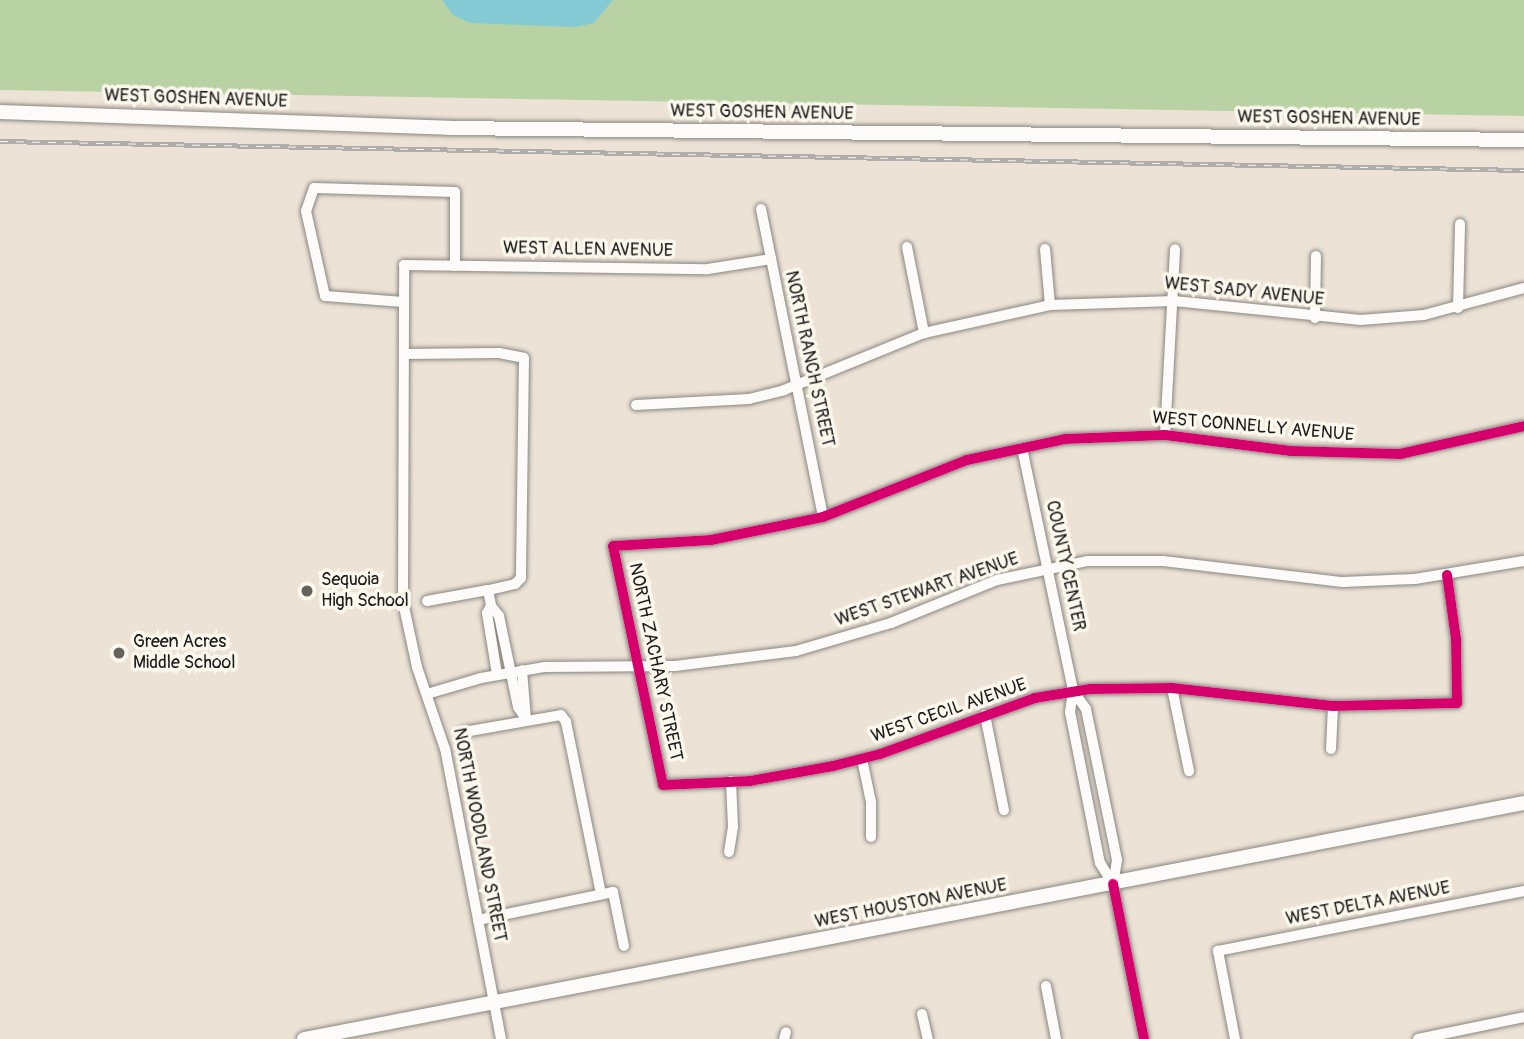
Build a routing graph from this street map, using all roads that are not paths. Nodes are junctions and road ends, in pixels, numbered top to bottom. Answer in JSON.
{"nodes":[{"id":1,"x":0,"y":112,"type":"edge"},
{"id":2,"x":1524,"y":141,"type":"edge"},
{"id":3,"x":761,"y":209,"type":"dead end"},
{"id":4,"x":1460,"y":224,"type":"dead end"},
{"id":5,"x":907,"y":247,"type":"dead end"},
{"id":6,"x":1045,"y":249,"type":"dead end"},
{"id":7,"x":1175,"y":249,"type":"dead end"},
{"id":8,"x":1316,"y":256,"type":"dead end"},
{"id":9,"x":771,"y":259,"type":"junction"},
{"id":10,"x":404,"y":265,"type":"joint"},
{"id":11,"x":455,"y":265,"type":"junction"},
{"id":12,"x":1524,"y":288,"type":"edge"},
{"id":13,"x":1174,"y":301,"type":"junction"},
{"id":14,"x":403,"y":302,"type":"junction"},
{"id":15,"x":1050,"y":305,"type":"junction"},
{"id":16,"x":1458,"y":308,"type":"junction"},
{"id":17,"x":1315,"y":318,"type":"junction"},
{"id":18,"x":924,"y":333,"type":"junction"},
{"id":19,"x":404,"y":354,"type":"junction"},
{"id":20,"x":798,"y":384,"type":"junction"},
{"id":21,"x":636,"y":405,"type":"dead end"},
{"id":22,"x":1524,"y":426,"type":"edge"},
{"id":23,"x":1165,"y":435,"type":"junction"},
{"id":24,"x":1022,"y":448,"type":"junction"},
{"id":25,"x":822,"y":517,"type":"junction"},
{"id":26,"x":613,"y":546,"type":"joint"},
{"id":27,"x":1524,"y":561,"type":"edge"},
{"id":28,"x":1049,"y":567,"type":"junction"},
{"id":29,"x":1447,"y":575,"type":"junction"},
{"id":30,"x":488,"y":590,"type":"junction"},
{"id":31,"x":427,"y":601,"type":"dead end"},
{"id":32,"x":491,"y":606,"type":"junction"},
{"id":33,"x":638,"y":666,"type":"junction"},
{"id":34,"x":517,"y":671,"type":"junction"},
{"id":35,"x":497,"y":674,"type":"junction"},
{"id":36,"x":1172,"y":688,"type":"junction"},
{"id":37,"x":1073,"y":691,"type":"junction"},
{"id":38,"x":427,"y":694,"type":"junction"},
{"id":39,"x":1333,"y":706,"type":"junction"},
{"id":40,"x":985,"y":715,"type":"junction"},
{"id":41,"x":526,"y":719,"type":"junction"},
{"id":42,"x":464,"y":732,"type":"dead end"},
{"id":43,"x":1331,"y":749,"type":"dead end"},
{"id":44,"x":862,"y":759,"type":"junction"},
{"id":45,"x":1189,"y":771,"type":"dead end"},
{"id":46,"x":731,"y":782,"type":"junction"},
{"id":47,"x":663,"y":785,"type":"joint"},
{"id":48,"x":1524,"y":803,"type":"edge"},
{"id":49,"x":1004,"y":810,"type":"dead end"},
{"id":50,"x":871,"y":837,"type":"dead end"},
{"id":51,"x":729,"y":852,"type":"dead end"},
{"id":52,"x":1113,"y":884,"type":"junction"},
{"id":53,"x":1524,"y":891,"type":"edge"},
{"id":54,"x":601,"y":894,"type":"junction"},
{"id":55,"x":478,"y":919,"type":"junction"},
{"id":56,"x":624,"y":946,"type":"dead end"},
{"id":57,"x":1046,"y":986,"type":"dead end"},
{"id":58,"x":495,"y":1005,"type":"junction"},
{"id":59,"x":922,"y":1014,"type":"dead end"},
{"id":60,"x":1524,"y":1017,"type":"edge"},
{"id":61,"x":304,"y":1039,"type":"edge"},
{"id":62,"x":501,"y":1039,"type":"edge"},
{"id":63,"x":928,"y":1039,"type":"edge"},
{"id":64,"x":1056,"y":1039,"type":"edge"},
{"id":65,"x":1144,"y":1039,"type":"edge"},
{"id":66,"x":1235,"y":1039,"type":"edge"},
{"id":67,"x":1418,"y":1039,"type":"edge"}],
"edges":[{"from":1,"to":2,"type":"main road","name":"WEST GOSHEN AVENUE"},
{"from":3,"to":9,"type":"street","name":"NORTH RANCH STREET"},
{"from":4,"to":16,"type":"street"},
{"from":5,"to":18,"type":"street"},
{"from":6,"to":15,"type":"street"},
{"from":7,"to":13,"type":"street"},
{"from":8,"to":17,"type":"street"},
{"from":9,"to":11,"type":"street","name":"WEST ALLEN AVENUE"},
{"from":9,"to":20,"type":"street","name":"NORTH RANCH STREET"},
{"from":10,"to":11,"type":"street","name":"WEST ALLEN AVENUE"},
{"from":10,"to":14,"type":"street","name":"NORTH WOODLAND STREET"},
{"from":11,"to":14,"type":"street"},
{"from":12,"to":16,"type":"street","name":"WEST SADY AVENUE"},
{"from":13,"to":15,"type":"street","name":"WEST SADY AVENUE"},
{"from":13,"to":17,"type":"street","name":"WEST SADY AVENUE"},
{"from":13,"to":23,"type":"street"},
{"from":14,"to":19,"type":"street","name":"NORTH WOODLAND STREET"},
{"from":15,"to":18,"type":"street","name":"WEST SADY AVENUE"},
{"from":16,"to":17,"type":"street","name":"WEST SADY AVENUE"},
{"from":18,"to":20,"type":"street","name":"WEST SADY AVENUE"},
{"from":19,"to":30,"type":"street"},
{"from":19,"to":38,"type":"street","name":"NORTH WOODLAND STREET"},
{"from":20,"to":21,"type":"street","name":"WEST SADY AVENUE"},
{"from":20,"to":25,"type":"street","name":"NORTH RANCH STREET"},
{"from":22,"to":23,"type":"street","name":"WEST CONNELLY AVENUE"},
{"from":23,"to":24,"type":"street","name":"WEST CONNELLY AVENUE"},
{"from":24,"to":25,"type":"street","name":"WEST CONNELLY AVENUE"},
{"from":24,"to":28,"type":"street","name":"COUNTY CENTER"},
{"from":25,"to":26,"type":"street","name":"WEST CONNELLY AVENUE"},
{"from":26,"to":33,"type":"street","name":"NORTH ZACHARY STREET"},
{"from":27,"to":29,"type":"street","name":"WEST STEWART AVENUE"},
{"from":28,"to":29,"type":"street","name":"WEST STEWART AVENUE"},
{"from":28,"to":33,"type":"street","name":"WEST STEWART AVENUE"},
{"from":28,"to":37,"type":"street","name":"COUNTY CENTER"},
{"from":29,"to":39,"type":"street","name":"WEST CECIL AVENUE"},
{"from":30,"to":31,"type":"street"},
{"from":30,"to":32,"type":"street"},
{"from":32,"to":34,"type":"street"},
{"from":32,"to":35,"type":"street"},
{"from":33,"to":34,"type":"street","name":"WEST STEWART AVENUE"},
{"from":33,"to":47,"type":"street","name":"NORTH ZACHARY STREET"},
{"from":34,"to":35,"type":"street","name":"WEST STEWART AVENUE"},
{"from":34,"to":41,"type":"street"},
{"from":35,"to":38,"type":"street","name":"WEST STEWART AVENUE"},
{"from":36,"to":37,"type":"street","name":"WEST CECIL AVENUE"},
{"from":36,"to":39,"type":"street","name":"WEST CECIL AVENUE"},
{"from":36,"to":45,"type":"street"},
{"from":37,"to":40,"type":"street","name":"WEST CECIL AVENUE"},
{"from":37,"to":52,"type":"street","name":"COUNTY CENTER"},
{"from":37,"to":52,"type":"street","name":"COUNTY CENTER"},
{"from":38,"to":55,"type":"street","name":"NORTH WOODLAND STREET"},
{"from":39,"to":43,"type":"street"},
{"from":40,"to":44,"type":"street","name":"WEST CECIL AVENUE"},
{"from":40,"to":49,"type":"street"},
{"from":41,"to":42,"type":"street"},
{"from":41,"to":54,"type":"street"},
{"from":44,"to":46,"type":"street","name":"WEST CECIL AVENUE"},
{"from":44,"to":50,"type":"street"},
{"from":46,"to":47,"type":"street","name":"WEST CECIL AVENUE"},
{"from":46,"to":51,"type":"street"},
{"from":48,"to":52,"type":"main road","name":"WEST HOUSTON AVENUE"},
{"from":52,"to":58,"type":"main road","name":"WEST HOUSTON AVENUE"},
{"from":52,"to":65,"type":"street","name":"COUNTY CENTER"},
{"from":53,"to":66,"type":"street","name":"WEST DELTA AVENUE"},
{"from":54,"to":55,"type":"street"},
{"from":54,"to":56,"type":"street"},
{"from":55,"to":58,"type":"street","name":"NORTH WOODLAND STREET"},
{"from":57,"to":64,"type":"street"},
{"from":58,"to":61,"type":"main road","name":"WEST HOUSTON AVENUE"},
{"from":58,"to":62,"type":"street","name":"NORTH WOODLAND STREET"},
{"from":59,"to":63,"type":"street"},
{"from":60,"to":67,"type":"street"}]}
